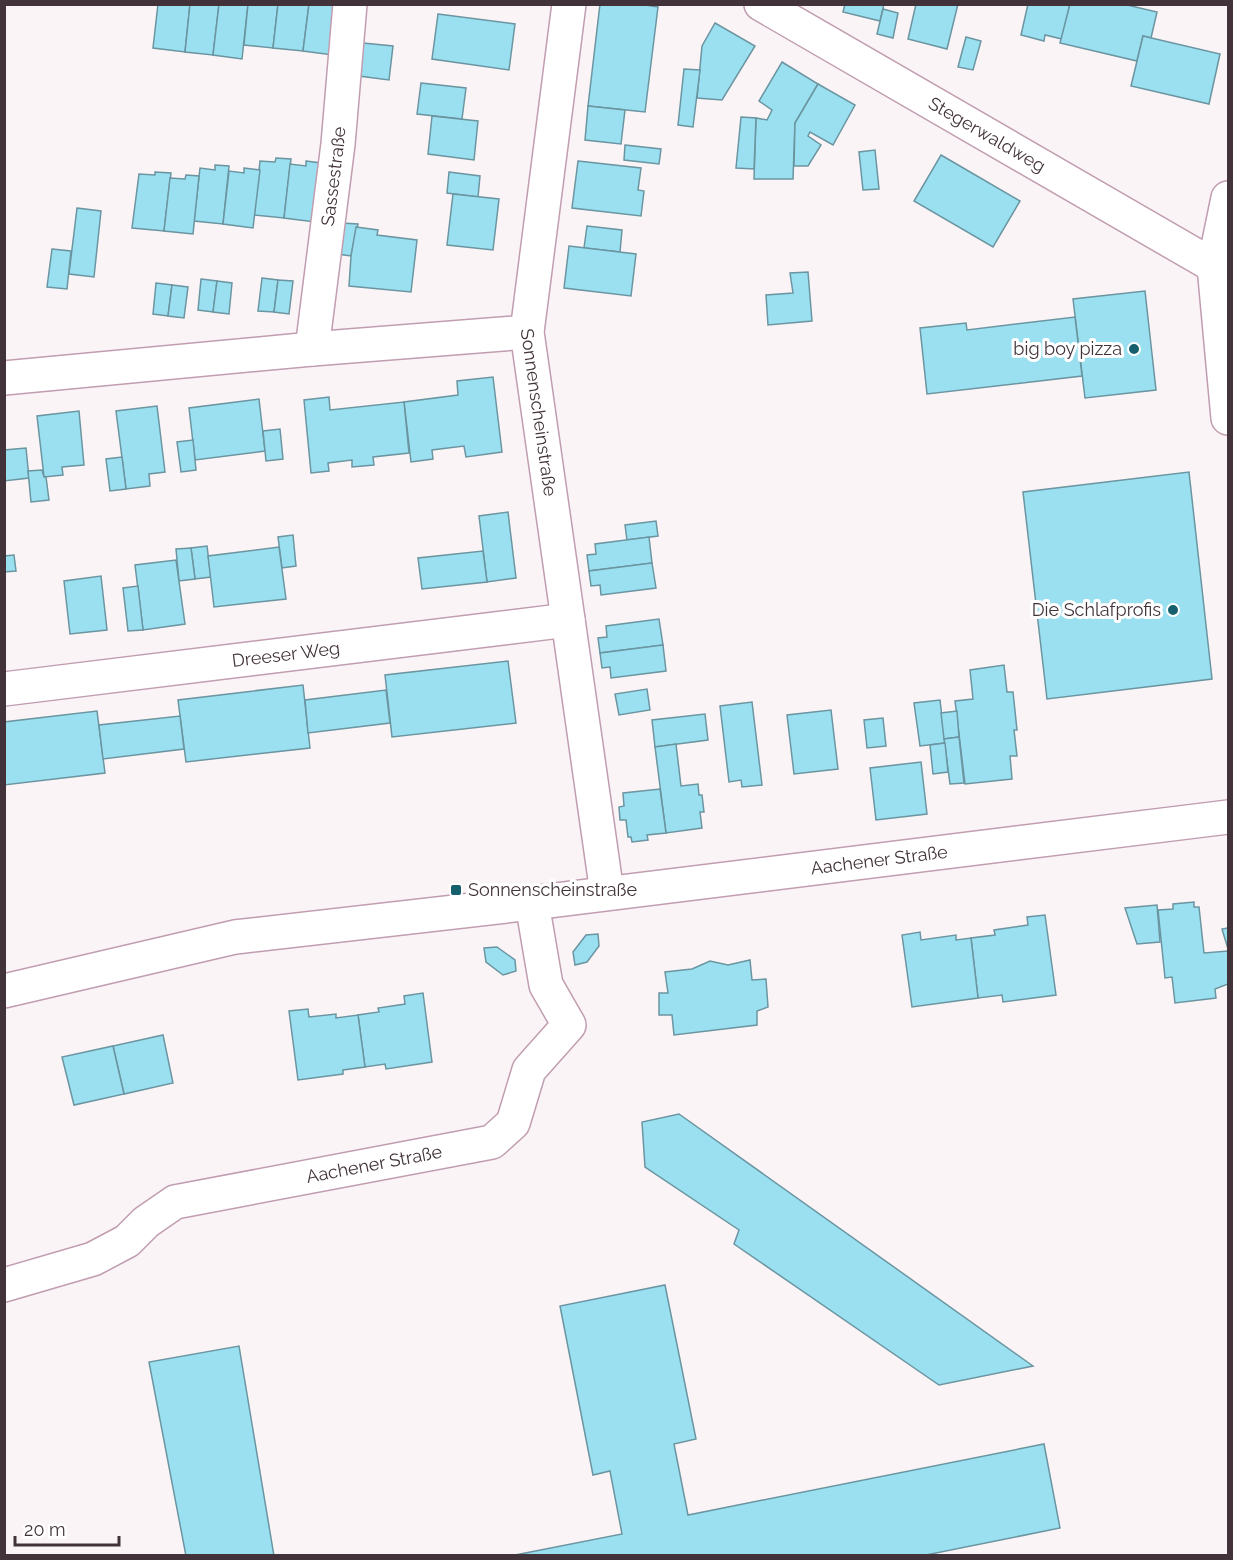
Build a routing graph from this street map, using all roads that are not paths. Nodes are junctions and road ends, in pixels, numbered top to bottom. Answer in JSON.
{"nodes":[{"id":1,"x":350,"y":4,"type":"edge"},
{"id":2,"x":569,"y":4,"type":"edge"},
{"id":3,"x":760,"y":4,"type":"edge"},
{"id":4,"x":1228,"y":198,"type":"edge"},
{"id":5,"x":1214,"y":266,"type":"junction"},
{"id":6,"x":527,"y":332,"type":"junction"},
{"id":7,"x":312,"y":349,"type":"junction"},
{"id":8,"x":4,"y":378,"type":"edge"},
{"id":9,"x":1228,"y":418,"type":"edge"},
{"id":10,"x":568,"y":620,"type":"junction"},
{"id":11,"x":4,"y":689,"type":"edge"},
{"id":12,"x":1228,"y":817,"type":"edge"},
{"id":13,"x":607,"y":893,"type":"junction"},
{"id":14,"x":532,"y":903,"type":"junction"},
{"id":15,"x":4,"y":992,"type":"edge"},
{"id":16,"x":4,"y":1285,"type":"edge"}],
"edges":[{"from":1,"to":7,"type":"street","name":"Sassestraße"},
{"from":2,"to":6,"type":"street","name":"Sonnenscheinstraße"},
{"from":3,"to":5,"type":"street","name":"Stegerwaldweg"},
{"from":4,"to":5,"type":"street"},
{"from":5,"to":9,"type":"street"},
{"from":6,"to":7,"type":"street"},
{"from":6,"to":10,"type":"street","name":"Sonnenscheinstraße"},
{"from":7,"to":8,"type":"street"},
{"from":10,"to":11,"type":"street","name":"Dreeser Weg"},
{"from":10,"to":13,"type":"street","name":"Sonnenscheinstraße"},
{"from":12,"to":13,"type":"street","name":"Aachener Straße"},
{"from":13,"to":14,"type":"street","name":"Aachener Straße"},
{"from":14,"to":15,"type":"street","name":"Aachener Straße"},
{"from":14,"to":16,"type":"street","name":"Aachener Straße"}]}
